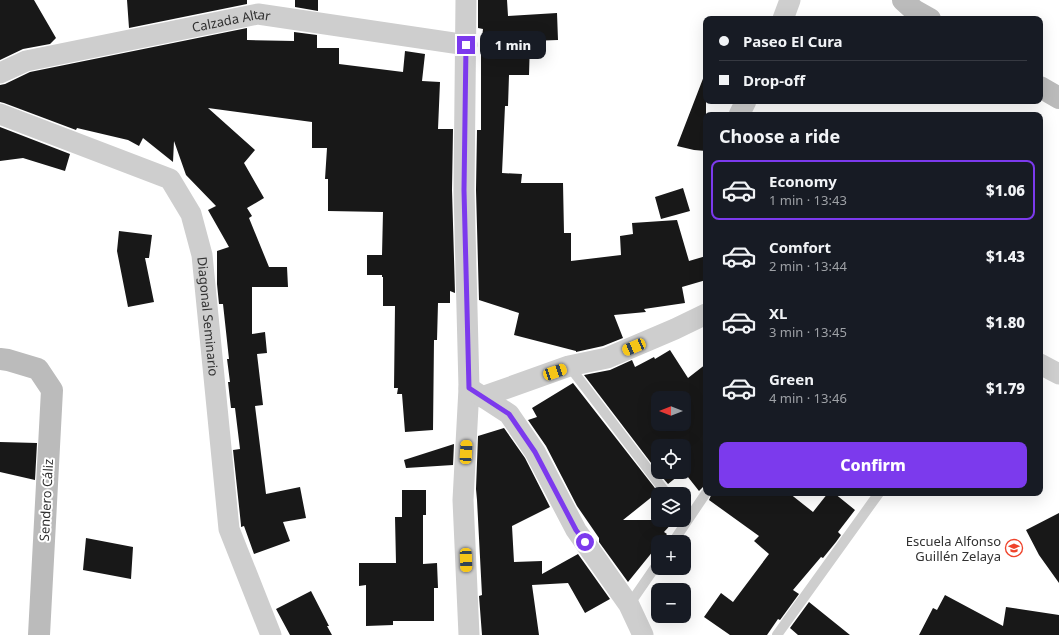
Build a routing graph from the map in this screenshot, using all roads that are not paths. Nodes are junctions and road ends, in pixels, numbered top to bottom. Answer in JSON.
{"nodes":[{"id":1,"x":466,"y":0,"type":"edge"},
{"id":2,"x":790,"y":0,"type":"edge"},
{"id":3,"x":903,"y":0,"type":"edge"},
{"id":4,"x":784,"y":16,"type":"edge"},
{"id":5,"x":925,"y":16,"type":"edge"},
{"id":6,"x":466,"y":45,"type":"junction"},
{"id":7,"x":0,"y":73,"type":"edge"},
{"id":8,"x":1043,"y":89,"type":"edge"},
{"id":9,"x":1059,"y":98,"type":"edge"},
{"id":10,"x":0,"y":114,"type":"edge"},
{"id":11,"x":703,"y":315,"type":"edge"},
{"id":12,"x":0,"y":359,"type":"edge"},
{"id":13,"x":569,"y":366,"type":"junction"},
{"id":14,"x":1043,"y":366,"type":"edge"},
{"id":15,"x":1059,"y":374,"type":"edge"},
{"id":16,"x":476,"y":392,"type":"junction"},
{"id":17,"x":662,"y":487,"type":"edge"},
{"id":18,"x":704,"y":496,"type":"edge"},
{"id":19,"x":877,"y":496,"type":"edge"},
{"id":20,"x":691,"y":512,"type":"edge"},
{"id":21,"x":651,"y":573,"type":"edge"},
{"id":22,"x":629,"y":605,"type":"junction"},
{"id":23,"x":38,"y":635,"type":"edge"},
{"id":24,"x":271,"y":635,"type":"edge"},
{"id":25,"x":469,"y":635,"type":"edge"},
{"id":26,"x":643,"y":635,"type":"edge"},
{"id":27,"x":777,"y":635,"type":"edge"}],
"edges":[{"from":1,"to":6,"type":"street"},
{"from":2,"to":4,"type":"street"},
{"from":3,"to":5,"type":"street"},
{"from":6,"to":7,"type":"street","name":"Calzada Altar"},
{"from":6,"to":16,"type":"street"},
{"from":8,"to":9,"type":"street"},
{"from":10,"to":24,"type":"street","name":"Diagonal Seminario"},
{"from":11,"to":13,"type":"street"},
{"from":12,"to":23,"type":"street","name":"Sendero Cáliz"},
{"from":13,"to":16,"type":"street"},
{"from":13,"to":17,"type":"lane"},
{"from":14,"to":15,"type":"street"},
{"from":16,"to":22,"type":"street"},
{"from":16,"to":25,"type":"street"},
{"from":18,"to":20,"type":"lane"},
{"from":19,"to":27,"type":"lane"},
{"from":21,"to":22,"type":"lane"},
{"from":22,"to":26,"type":"street"}]}
